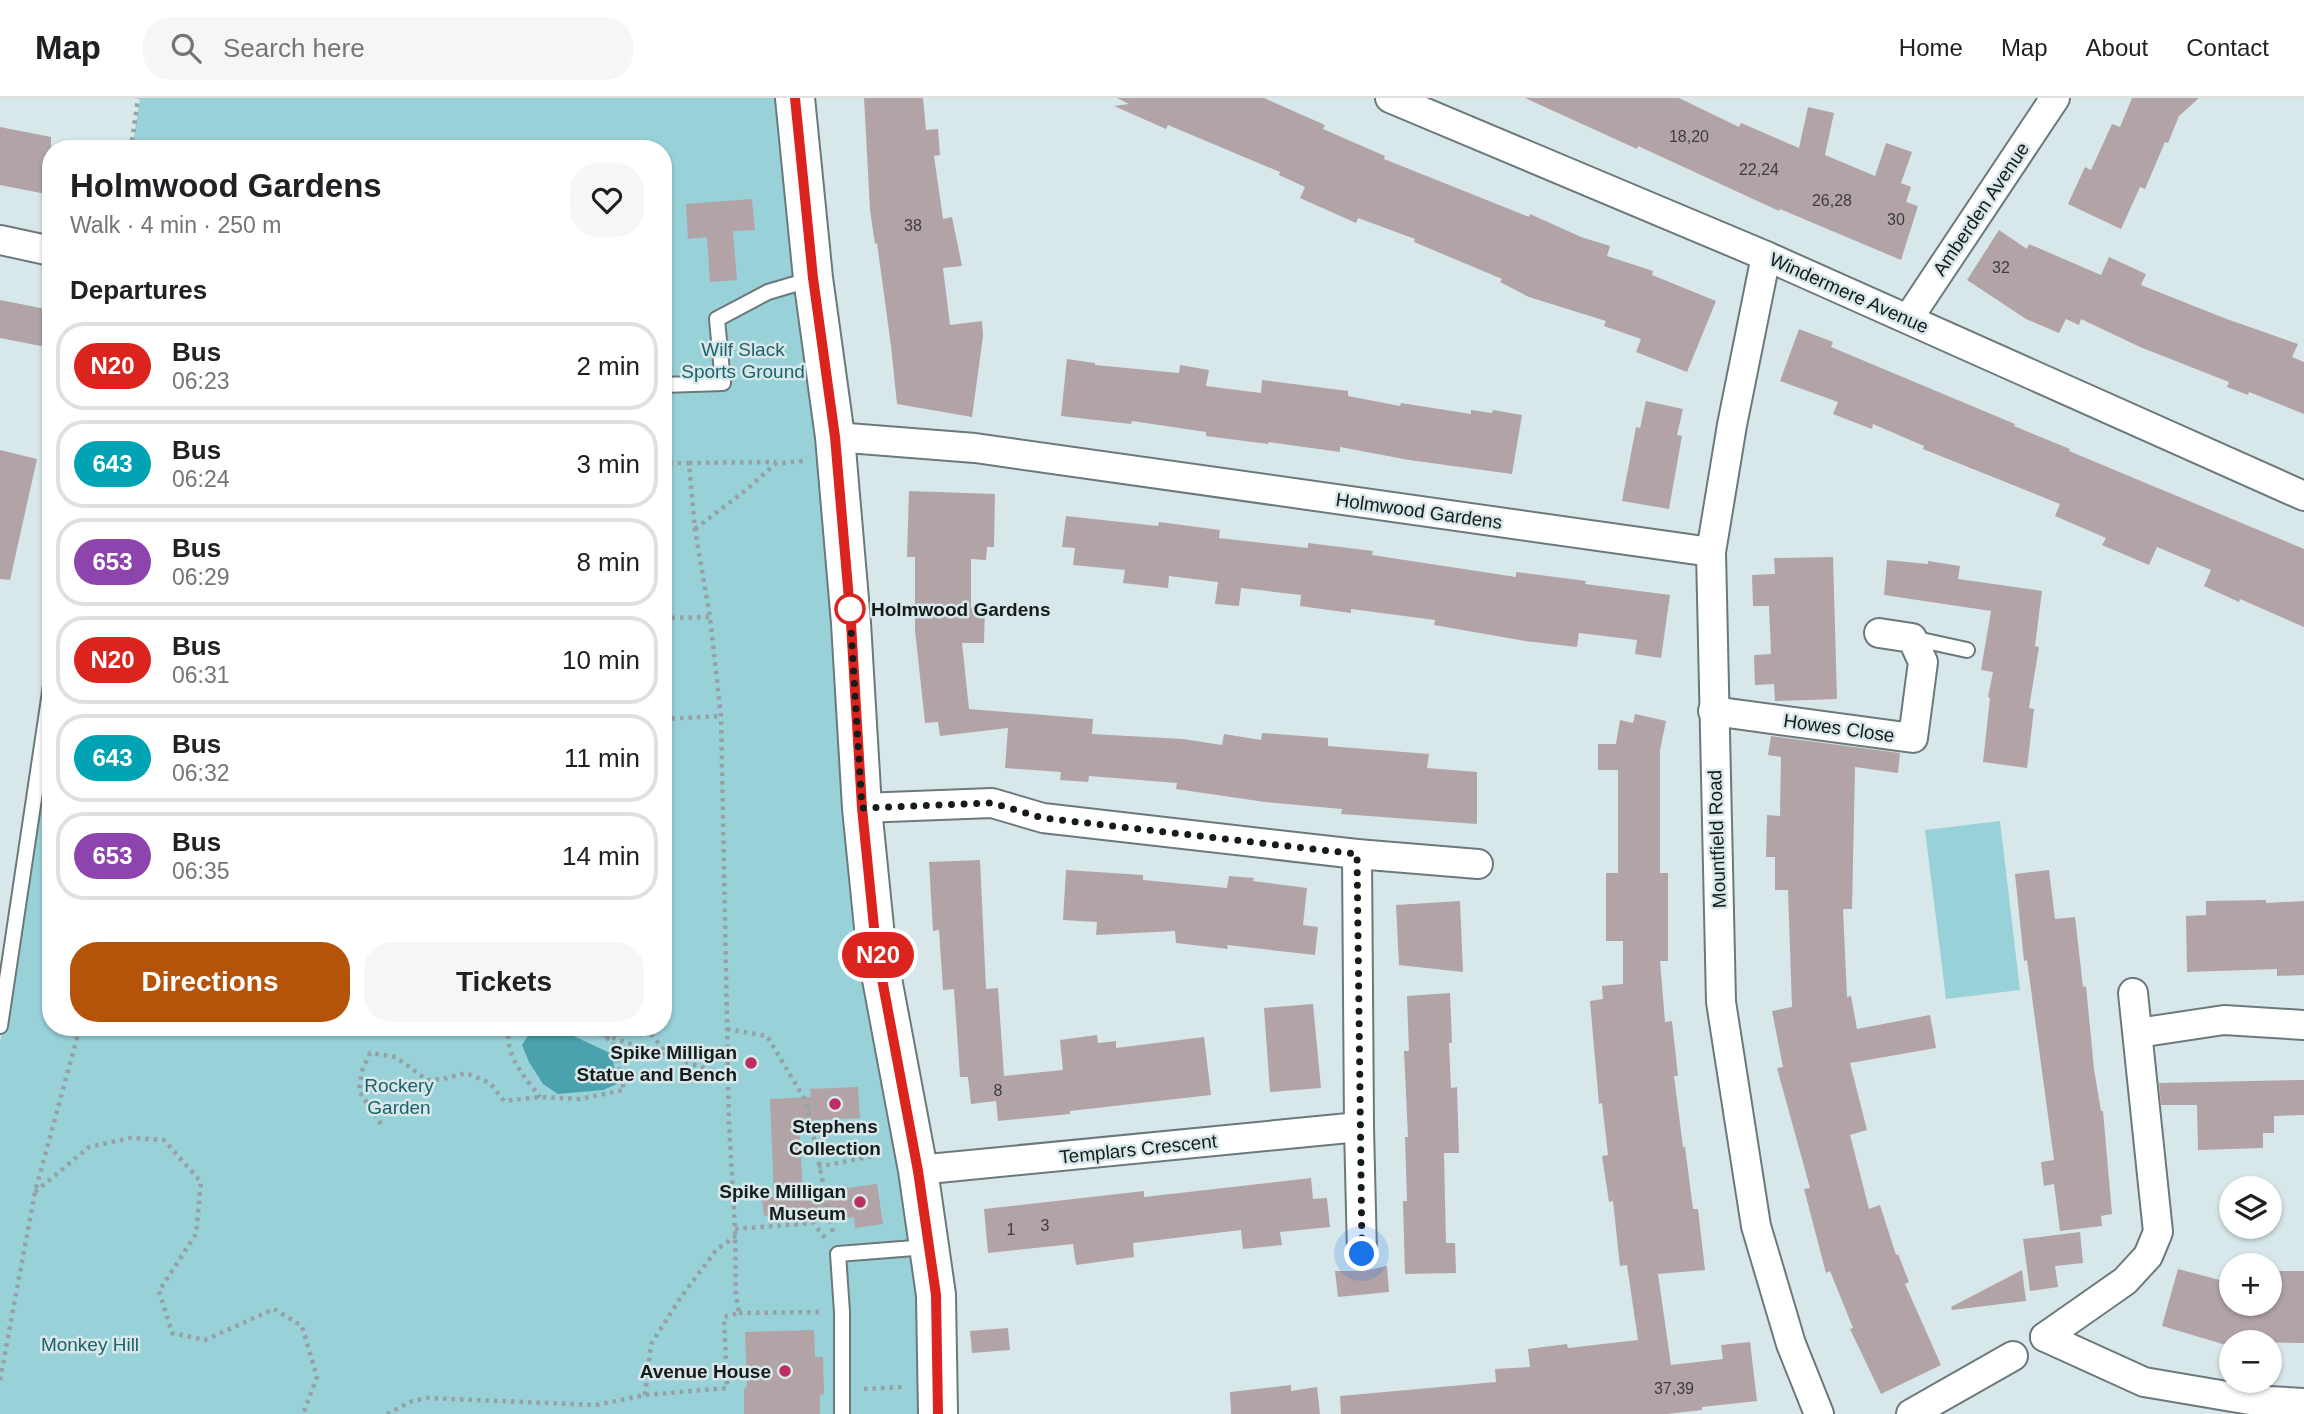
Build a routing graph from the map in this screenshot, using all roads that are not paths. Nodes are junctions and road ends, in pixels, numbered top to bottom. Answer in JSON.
{"nodes":[{"id":1,"x":794,"y":98,"type":"edge"},
{"id":2,"x":1391,"y":98,"type":"edge"},
{"id":3,"x":2055,"y":98,"type":"edge"},
{"id":4,"x":0,"y":240,"type":"edge"},
{"id":5,"x":42,"y":249,"type":"edge"},
{"id":6,"x":1766,"y":256,"type":"junction"},
{"id":7,"x":813,"y":278,"type":"junction"},
{"id":8,"x":1908,"y":319,"type":"junction"},
{"id":9,"x":672,"y":385,"type":"edge"},
{"id":10,"x":836,"y":449,"type":"junction"},
{"id":11,"x":2304,"y":496,"type":"edge"},
{"id":12,"x":1710,"y":552,"type":"junction"},
{"id":13,"x":1879,"y":633,"type":"dead end"},
{"id":14,"x":1912,"y":638,"type":"junction"},
{"id":15,"x":1968,"y":650,"type":"dead end"},
{"id":16,"x":1713,"y":711,"type":"junction"},
{"id":17,"x":42,"y":745,"type":"edge"},
{"id":18,"x":862,"y":808,"type":"junction"},
{"id":19,"x":1357,"y":854,"type":"junction"},
{"id":20,"x":1478,"y":864,"type":"dead end"},
{"id":21,"x":2133,"y":993,"type":"dead end"},
{"id":22,"x":2304,"y":1025,"type":"edge"},
{"id":23,"x":0,"y":1026,"type":"edge"},
{"id":24,"x":2138,"y":1033,"type":"junction"},
{"id":25,"x":1359,"y":1127,"type":"junction"},
{"id":26,"x":916,"y":1159,"type":"junction"},
{"id":27,"x":927,"y":1247,"type":"junction"},
{"id":28,"x":1362,"y":1254,"type":"dead end"},
{"id":29,"x":2013,"y":1356,"type":"dead end"},
{"id":30,"x":938,"y":1400,"type":"edge"},
{"id":31,"x":2304,"y":1403,"type":"edge"},
{"id":32,"x":842,"y":1414,"type":"edge"},
{"id":33,"x":1819,"y":1414,"type":"edge"},
{"id":34,"x":1911,"y":1414,"type":"edge"}],
"edges":[{"from":1,"to":7,"type":"main road"},
{"from":2,"to":6,"type":"street","name":"Windermere Avenue"},
{"from":3,"to":8,"type":"street","name":"Amberden Avenue"},
{"from":4,"to":5,"type":"street"},
{"from":6,"to":8,"type":"street","name":"Windermere Avenue"},
{"from":6,"to":12,"type":"street","name":"Mountfield Road"},
{"from":7,"to":9,"type":"lane"},
{"from":7,"to":10,"type":"main road"},
{"from":8,"to":11,"type":"street","name":"Windermere Avenue"},
{"from":10,"to":12,"type":"street","name":"Holmwood Gardens"},
{"from":10,"to":18,"type":"main road"},
{"from":12,"to":16,"type":"street","name":"Mountfield Road"},
{"from":13,"to":14,"type":"street"},
{"from":14,"to":15,"type":"lane"},
{"from":14,"to":16,"type":"street","name":"Howes Close"},
{"from":16,"to":33,"type":"street","name":"Mountfield Road"},
{"from":17,"to":23,"type":"lane"},
{"from":18,"to":19,"type":"street"},
{"from":18,"to":26,"type":"main road"},
{"from":19,"to":20,"type":"street"},
{"from":19,"to":25,"type":"street"},
{"from":21,"to":24,"type":"street"},
{"from":22,"to":24,"type":"street"},
{"from":24,"to":31,"type":"street"},
{"from":25,"to":26,"type":"street","name":"Templars Crescent"},
{"from":25,"to":28,"type":"street"},
{"from":26,"to":27,"type":"main road"},
{"from":27,"to":30,"type":"main road"},
{"from":27,"to":32,"type":"lane"},
{"from":29,"to":34,"type":"street"}]}
